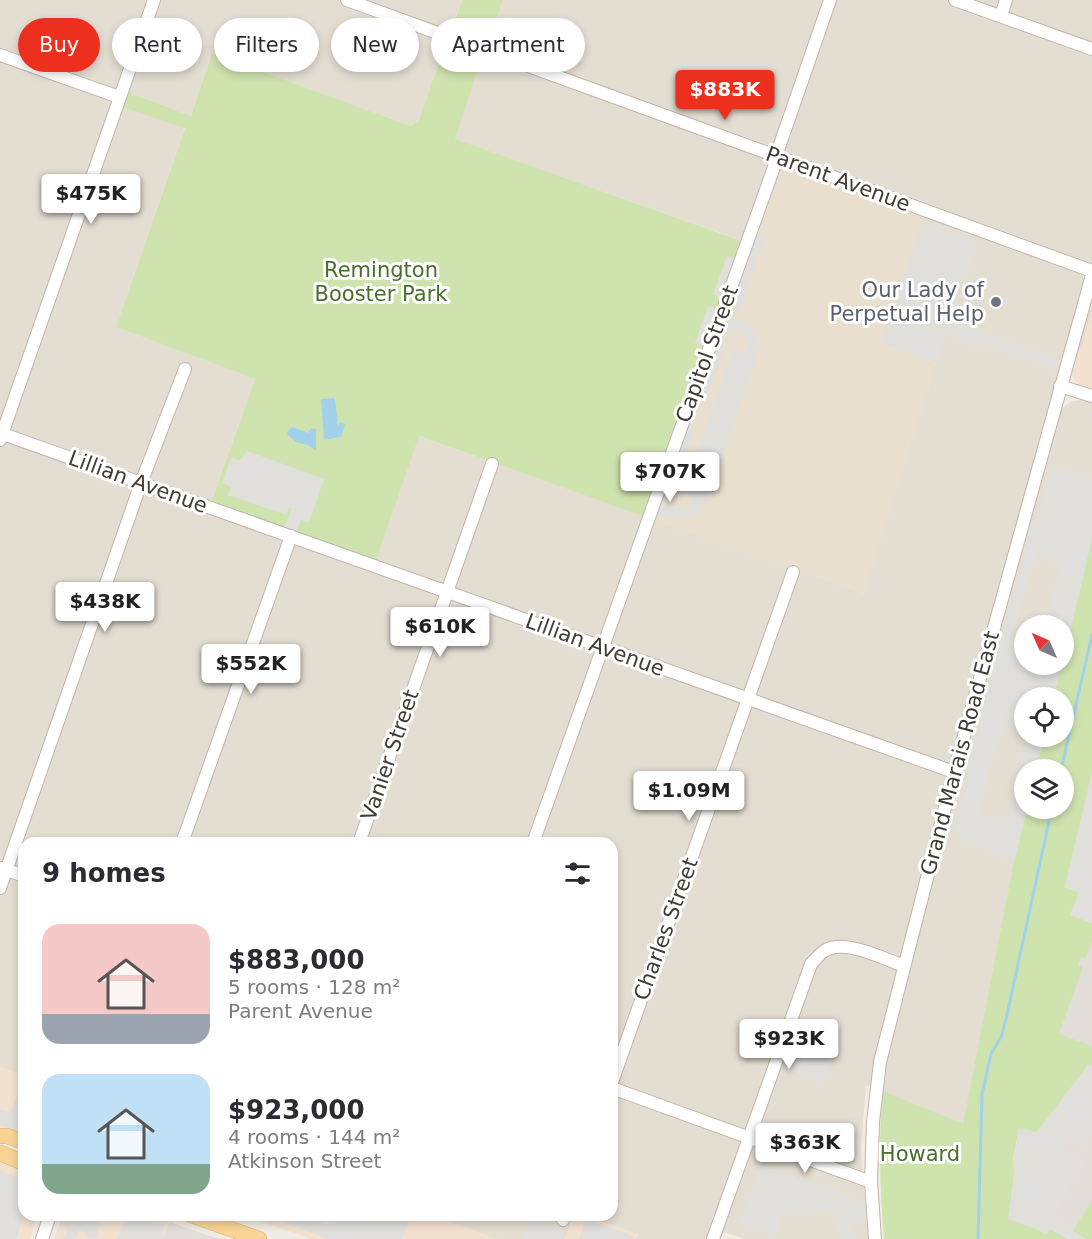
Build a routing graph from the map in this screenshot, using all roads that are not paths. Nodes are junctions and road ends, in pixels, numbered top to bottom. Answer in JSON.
{"nodes":[{"id":1,"x":154,"y":0,"type":"edge"},
{"id":2,"x":347,"y":0,"type":"edge"},
{"id":3,"x":830,"y":0,"type":"edge"},
{"id":4,"x":955,"y":0,"type":"edge"},
{"id":5,"x":1006,"y":0,"type":"edge"},
{"id":6,"x":1001,"y":16,"type":"junction"},
{"id":7,"x":1092,"y":50,"type":"edge"},
{"id":8,"x":0,"y":55,"type":"edge"},
{"id":9,"x":119,"y":97,"type":"junction"},
{"id":10,"x":776,"y":156,"type":"junction"},
{"id":11,"x":1092,"y":273,"type":"edge"},
{"id":12,"x":185,"y":369,"type":"dead end"},
{"id":13,"x":1060,"y":386,"type":"junction"},
{"id":14,"x":1092,"y":396,"type":"edge"},
{"id":15,"x":1,"y":436,"type":"edge"},
{"id":16,"x":492,"y":464,"type":"dead end"},
{"id":17,"x":141,"y":483,"type":"junction"},
{"id":18,"x":291,"y":536,"type":"junction"},
{"id":19,"x":794,"y":572,"type":"dead end"},
{"id":20,"x":447,"y":592,"type":"junction"},
{"id":21,"x":603,"y":647,"type":"junction"},
{"id":22,"x":748,"y":699,"type":"junction"},
{"id":23,"x":954,"y":772,"type":"junction"},
{"id":24,"x":184,"y":837,"type":"edge"},
{"id":25,"x":361,"y":837,"type":"edge"},
{"id":26,"x":535,"y":837,"type":"edge"},
{"id":27,"x":3,"y":868,"type":"edge"},
{"id":28,"x":18,"y":874,"type":"edge"},
{"id":29,"x":0,"y":888,"type":"edge"},
{"id":30,"x":904,"y":966,"type":"junction"},
{"id":31,"x":618,"y":1065,"type":"edge"},
{"id":32,"x":618,"y":1090,"type":"edge"},
{"id":33,"x":0,"y":1136,"type":"edge"},
{"id":34,"x":749,"y":1138,"type":"junction"},
{"id":35,"x":18,"y":1140,"type":"edge"},
{"id":36,"x":0,"y":1153,"type":"edge"},
{"id":37,"x":18,"y":1160,"type":"edge"},
{"id":38,"x":871,"y":1182,"type":"junction"},
{"id":39,"x":48,"y":1221,"type":"edge"},
{"id":40,"x":208,"y":1221,"type":"edge"},
{"id":41,"x":42,"y":1239,"type":"edge"},
{"id":42,"x":259,"y":1239,"type":"edge"},
{"id":43,"x":713,"y":1239,"type":"edge"},
{"id":44,"x":875,"y":1239,"type":"edge"}],
"edges":[{"from":1,"to":9,"type":"street"},
{"from":2,"to":10,"type":"street","name":"Parent Avenue"},
{"from":3,"to":10,"type":"street","name":"Capitol Street"},
{"from":4,"to":6,"type":"street"},
{"from":5,"to":6,"type":"street"},
{"from":6,"to":7,"type":"street"},
{"from":8,"to":9,"type":"street"},
{"from":9,"to":15,"type":"street"},
{"from":10,"to":11,"type":"street","name":"Parent Avenue"},
{"from":10,"to":21,"type":"street","name":"Capitol Street"},
{"from":11,"to":13,"type":"street","name":"Grand Marais Road East"},
{"from":12,"to":17,"type":"street"},
{"from":13,"to":14,"type":"street"},
{"from":13,"to":23,"type":"street","name":"Grand Marais Road East"},
{"from":15,"to":17,"type":"street","name":"Lillian Avenue"},
{"from":16,"to":20,"type":"street","name":"Vanier Street"},
{"from":17,"to":18,"type":"street","name":"Lillian Avenue"},
{"from":17,"to":27,"type":"street"},
{"from":18,"to":20,"type":"street","name":"Lillian Avenue"},
{"from":18,"to":24,"type":"street"},
{"from":19,"to":22,"type":"street","name":"Charles Street"},
{"from":20,"to":21,"type":"street","name":"Lillian Avenue"},
{"from":20,"to":25,"type":"street","name":"Vanier Street"},
{"from":21,"to":22,"type":"street","name":"Lillian Avenue"},
{"from":21,"to":26,"type":"street","name":"Capitol Street"},
{"from":22,"to":23,"type":"street","name":"Lillian Avenue"},
{"from":22,"to":31,"type":"street","name":"Charles Street"},
{"from":23,"to":30,"type":"street","name":"Grand Marais Road East"},
{"from":27,"to":28,"type":"street"},
{"from":27,"to":29,"type":"street"},
{"from":30,"to":34,"type":"street"},
{"from":30,"to":38,"type":"street","name":"Grand Marais Road East"},
{"from":32,"to":34,"type":"street"},
{"from":33,"to":35,"type":"main road"},
{"from":34,"to":38,"type":"street"},
{"from":34,"to":43,"type":"street"},
{"from":36,"to":37,"type":"main road"},
{"from":38,"to":44,"type":"street","name":"Grand Marais Road East"},
{"from":39,"to":41,"type":"street"},
{"from":40,"to":42,"type":"main road"}]}
